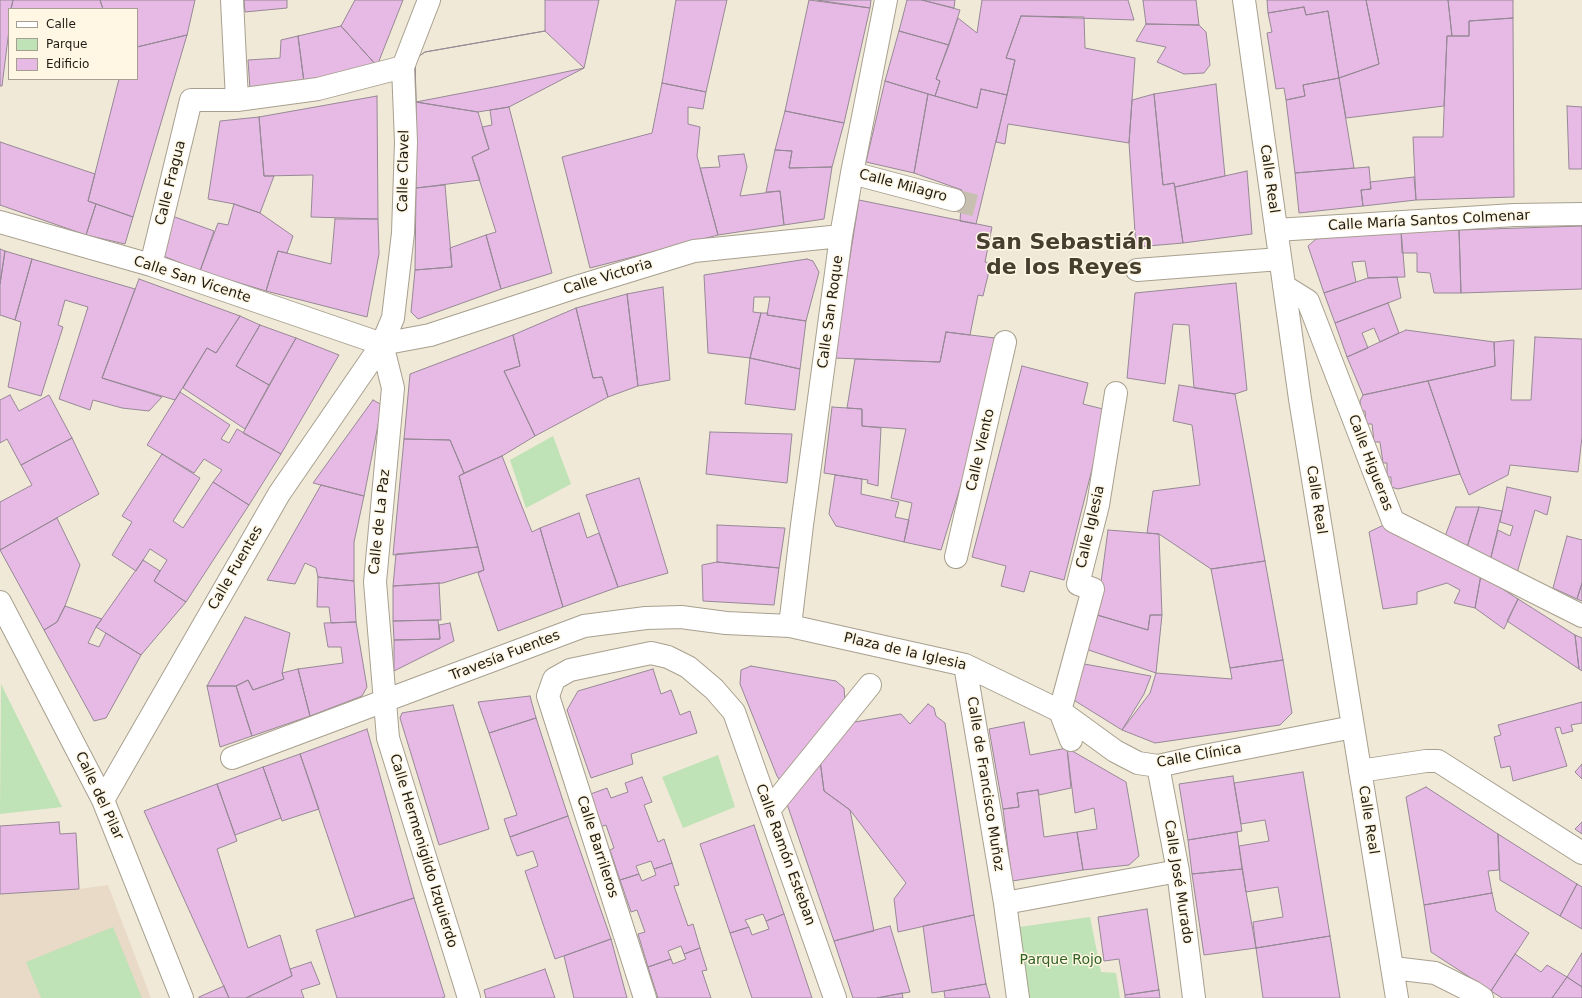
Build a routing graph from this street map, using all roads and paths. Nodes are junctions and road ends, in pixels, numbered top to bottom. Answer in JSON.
{"nodes":[{"id":1,"x":232,"y":0,"type":"edge"},
{"id":2,"x":429,"y":0,"type":"edge"},
{"id":3,"x":886,"y":0,"type":"edge"},
{"id":4,"x":1244,"y":0,"type":"edge"},
{"id":5,"x":403,"y":67,"type":"junction"},
{"id":6,"x":237,"y":100,"type":"junction"},
{"id":7,"x":852,"y":173,"type":"junction"},
{"id":8,"x":954,"y":200,"type":"tunnel mouth"},
{"id":9,"x":1582,"y":214,"type":"edge"},
{"id":10,"x":0,"y":222,"type":"edge"},
{"id":11,"x":1276,"y":230,"type":"junction"},
{"id":12,"x":841,"y":236,"type":"junction"},
{"id":13,"x":1280,"y":259,"type":"junction"},
{"id":14,"x":151,"y":265,"type":"junction"},
{"id":15,"x":1137,"y":270,"type":"dead end"},
{"id":16,"x":1284,"y":286,"type":"junction"},
{"id":17,"x":1005,"y":342,"type":"dead end"},
{"id":18,"x":382,"y":344,"type":"junction"},
{"id":19,"x":1116,"y":393,"type":"dead end"},
{"id":20,"x":956,"y":557,"type":"dead end"},
{"id":21,"x":0,"y":602,"type":"edge"},
{"id":22,"x":1582,"y":616,"type":"edge"},
{"id":23,"x":790,"y":626,"type":"junction"},
{"id":24,"x":965,"y":665,"type":"junction"},
{"id":25,"x":870,"y":685,"type":"dead end"},
{"id":26,"x":384,"y":702,"type":"junction"},
{"id":27,"x":1060,"y":711,"type":"junction"},
{"id":28,"x":734,"y":712,"type":"joint"},
{"id":29,"x":1353,"y":727,"type":"junction"},
{"id":30,"x":1071,"y":740,"type":"dead end"},
{"id":31,"x":232,"y":758,"type":"dead end"},
{"id":32,"x":1158,"y":766,"type":"junction"},
{"id":33,"x":1360,"y":771,"type":"junction"},
{"id":34,"x":103,"y":800,"type":"junction"},
{"id":35,"x":769,"y":810,"type":"junction"},
{"id":36,"x":1582,"y":853,"type":"edge"},
{"id":37,"x":1178,"y":871,"type":"junction"},
{"id":38,"x":1005,"y":903,"type":"junction"},
{"id":39,"x":1393,"y":968,"type":"junction"},
{"id":40,"x":182,"y":998,"type":"edge"},
{"id":41,"x":469,"y":998,"type":"edge"},
{"id":42,"x":645,"y":998,"type":"edge"},
{"id":43,"x":835,"y":998,"type":"edge"},
{"id":44,"x":1018,"y":998,"type":"edge"},
{"id":45,"x":1194,"y":998,"type":"edge"},
{"id":46,"x":1397,"y":998,"type":"edge"},
{"id":47,"x":1482,"y":998,"type":"edge"}],
"edges":[{"from":1,"to":6,"type":"street"},
{"from":2,"to":5,"type":"street","name":"Calle Clavel"},
{"from":3,"to":7,"type":"street","name":"Calle San Roque"},
{"from":4,"to":11,"type":"street","name":"Calle Real"},
{"from":5,"to":6,"type":"street"},
{"from":5,"to":18,"type":"street","name":"Calle Clavel"},
{"from":6,"to":14,"type":"street","name":"Calle Fragua"},
{"from":7,"to":8,"type":"street","name":"Calle Milagro"},
{"from":7,"to":12,"type":"street","name":"Calle San Roque"},
{"from":9,"to":11,"type":"street","name":"Calle María Santos Colmenar"},
{"from":10,"to":14,"type":"street","name":"Calle San Vicente"},
{"from":11,"to":13,"type":"street","name":"Calle Real"},
{"from":12,"to":18,"type":"street","name":"Calle Victoria"},
{"from":12,"to":23,"type":"street","name":"Calle San Roque"},
{"from":13,"to":15,"type":"street"},
{"from":13,"to":16,"type":"street","name":"Calle Real"},
{"from":14,"to":18,"type":"street","name":"Calle San Vicente"},
{"from":16,"to":22,"type":"street","name":"Calle Higueras"},
{"from":16,"to":29,"type":"street","name":"Calle Real"},
{"from":17,"to":20,"type":"street","name":"Calle Viento"},
{"from":18,"to":26,"type":"street","name":"Calle de La Paz"},
{"from":18,"to":34,"type":"street","name":"Calle Fuentes"},
{"from":19,"to":27,"type":"street","name":"Calle Iglesia"},
{"from":21,"to":34,"type":"street","name":"Calle del Pilar"},
{"from":23,"to":24,"type":"street","name":"Plaza de la Iglesia"},
{"from":23,"to":26,"type":"street","name":"Travesía Fuentes"},
{"from":24,"to":27,"type":"street","name":"Plaza de la Iglesia"},
{"from":24,"to":38,"type":"street","name":"Calle de Francisco Muñoz"},
{"from":25,"to":35,"type":"street"},
{"from":26,"to":31,"type":"street","name":"Travesía Fuentes"},
{"from":26,"to":41,"type":"street","name":"Calle Hermenigildo Izquierdo"},
{"from":27,"to":30,"type":"street"},
{"from":27,"to":32,"type":"street","name":"Calle Clínica"},
{"from":28,"to":35,"type":"street","name":"Calle Ramón Esteban"},
{"from":28,"to":42,"type":"street","name":"Calle Barrileros"},
{"from":29,"to":32,"type":"street","name":"Calle Clínica"},
{"from":29,"to":33,"type":"street","name":"Calle Real"},
{"from":32,"to":37,"type":"street","name":"Calle José Murado"},
{"from":33,"to":36,"type":"street"},
{"from":33,"to":39,"type":"street","name":"Calle Real"},
{"from":34,"to":40,"type":"street","name":"Calle del Pilar"},
{"from":35,"to":43,"type":"street","name":"Calle Ramón Esteban"},
{"from":37,"to":38,"type":"street"},
{"from":37,"to":45,"type":"street","name":"Calle José Murado"},
{"from":38,"to":44,"type":"street","name":"Calle de Francisco Muñoz"},
{"from":39,"to":46,"type":"street","name":"Calle Real"},
{"from":39,"to":47,"type":"street"}]}
